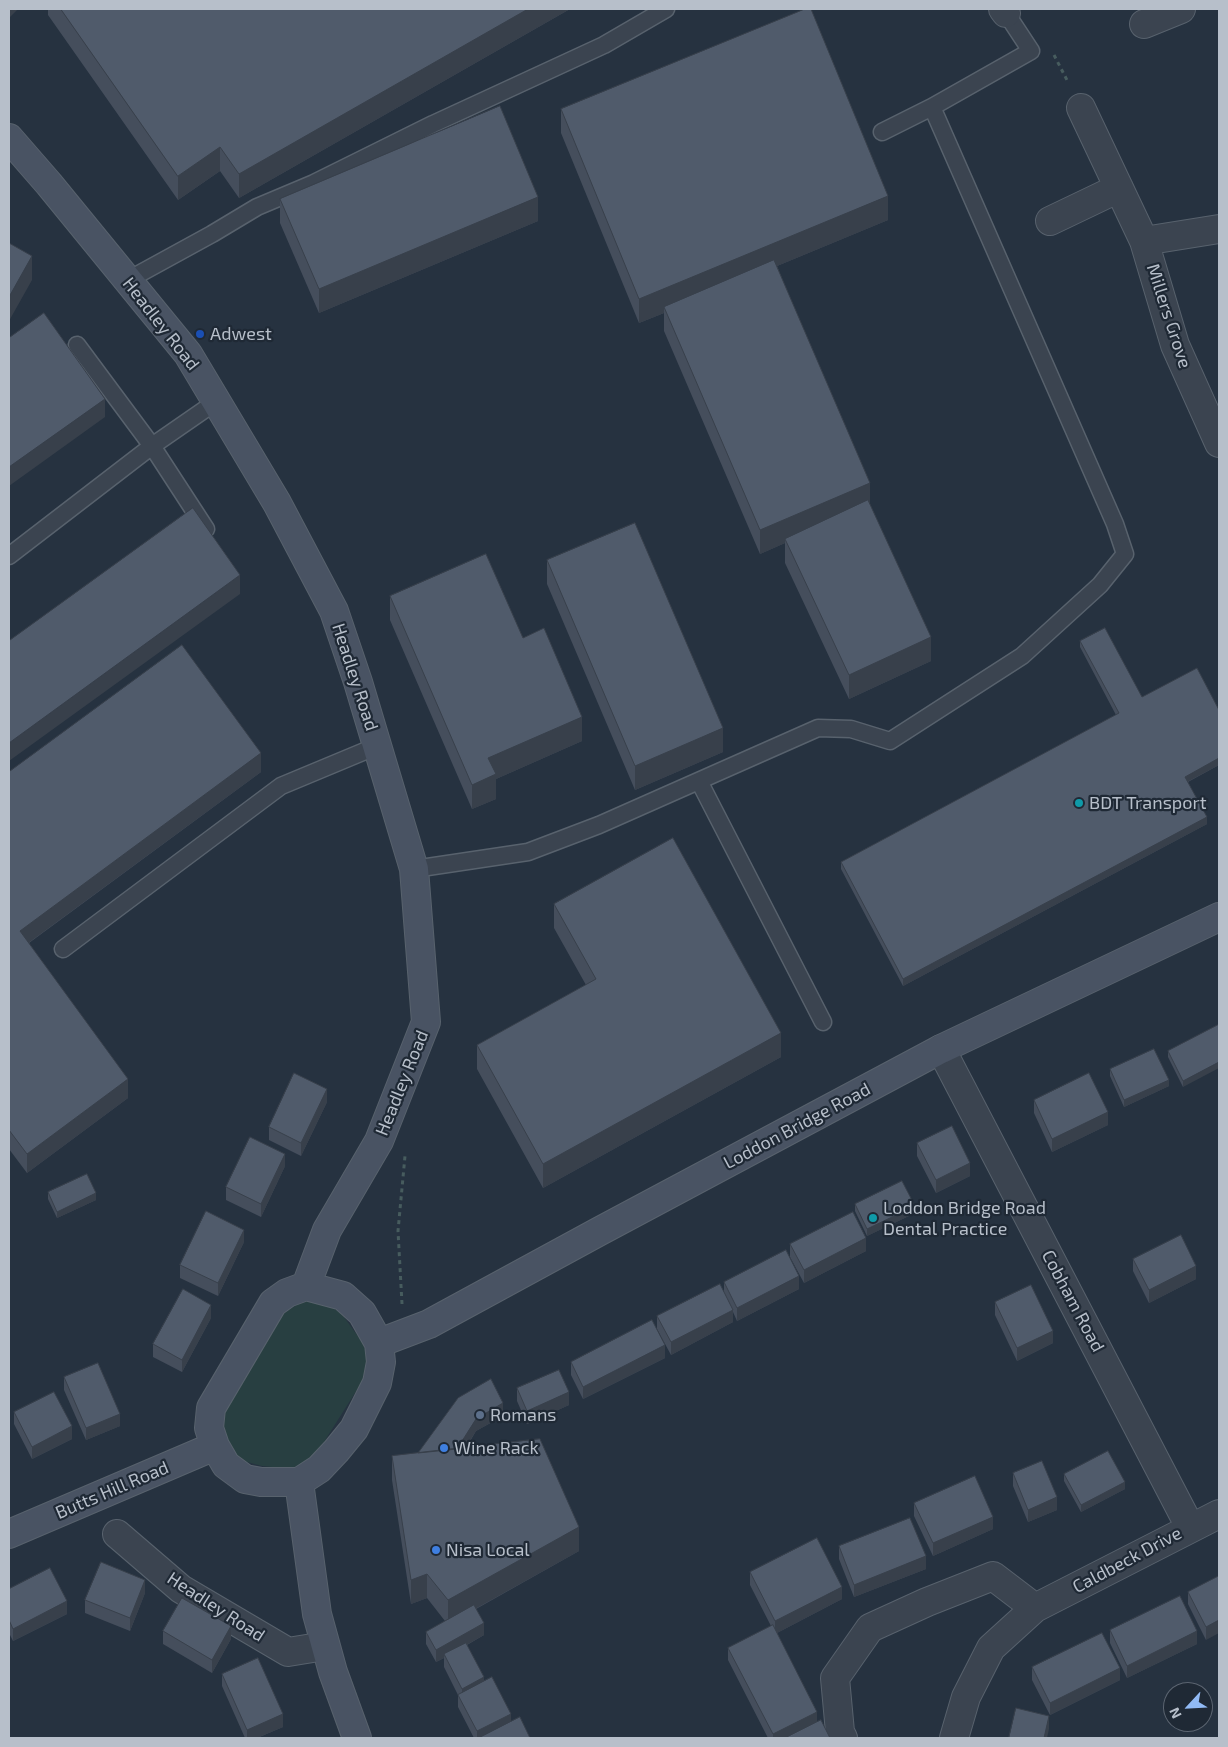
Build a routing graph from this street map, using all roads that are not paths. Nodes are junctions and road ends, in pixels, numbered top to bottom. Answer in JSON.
{"nodes":[{"id":1,"x":666,"y":9,"type":"edge"},
{"id":2,"x":1181,"y":9,"type":"edge"},
{"id":3,"x":1004,"y":11,"type":"edge"},
{"id":4,"x":1144,"y":24,"type":"dead end"},
{"id":5,"x":932,"y":107,"type":"junction"},
{"id":6,"x":1081,"y":108,"type":"road end"},
{"id":7,"x":882,"y":132,"type":"dead end"},
{"id":8,"x":9,"y":138,"type":"edge"},
{"id":9,"x":1120,"y":188,"type":"junction"},
{"id":10,"x":1050,"y":221,"type":"dead end"},
{"id":11,"x":1219,"y":229,"type":"edge"},
{"id":12,"x":1144,"y":240,"type":"junction"},
{"id":13,"x":128,"y":280,"type":"junction"},
{"id":14,"x":77,"y":345,"type":"dead end"},
{"id":15,"x":217,"y":401,"type":"junction"},
{"id":16,"x":1219,"y":443,"type":"edge"},
{"id":17,"x":152,"y":446,"type":"junction"},
{"id":18,"x":216,"y":544,"type":"edge"},
{"id":19,"x":9,"y":556,"type":"edge"},
{"id":20,"x":377,"y":746,"type":"junction"},
{"id":21,"x":699,"y":781,"type":"junction"},
{"id":22,"x":414,"y":869,"type":"junction"},
{"id":23,"x":1219,"y":917,"type":"edge"},
{"id":24,"x":63,"y":949,"type":"dead end"},
{"id":25,"x":823,"y":1022,"type":"dead end"},
{"id":26,"x":940,"y":1049,"type":"junction"},
{"id":27,"x":306,"y":1286,"type":"junction"},
{"id":28,"x":391,"y":1339,"type":"junction"},
{"id":29,"x":215,"y":1446,"type":"junction"},
{"id":30,"x":299,"y":1482,"type":"junction"},
{"id":31,"x":1219,"y":1514,"type":"edge"},
{"id":32,"x":1190,"y":1527,"type":"junction"},
{"id":33,"x":9,"y":1534,"type":"edge"},
{"id":34,"x":118,"y":1534,"type":"dead end"},
{"id":35,"x":1035,"y":1608,"type":"junction"},
{"id":36,"x":325,"y":1646,"type":"junction"},
{"id":37,"x":357,"y":1738,"type":"edge"},
{"id":38,"x":843,"y":1738,"type":"edge"},
{"id":39,"x":954,"y":1738,"type":"edge"}],
"edges":[{"from":1,"to":13,"type":"lane"},
{"from":2,"to":4,"type":"street"},
{"from":3,"to":5,"type":"lane"},
{"from":5,"to":7,"type":"lane"},
{"from":5,"to":21,"type":"lane"},
{"from":6,"to":9,"type":"street","name":"Millers Grove"},
{"from":8,"to":13,"type":"street","name":"Headley Road"},
{"from":9,"to":10,"type":"street"},
{"from":9,"to":12,"type":"street","name":"Millers Grove"},
{"from":11,"to":12,"type":"street"},
{"from":12,"to":16,"type":"street","name":"Millers Grove"},
{"from":13,"to":15,"type":"street","name":"Headley Road"},
{"from":14,"to":17,"type":"lane"},
{"from":15,"to":17,"type":"lane"},
{"from":15,"to":20,"type":"street","name":"Headley Road"},
{"from":17,"to":18,"type":"lane"},
{"from":17,"to":19,"type":"lane"},
{"from":20,"to":22,"type":"street","name":"Headley Road"},
{"from":20,"to":24,"type":"lane"},
{"from":21,"to":22,"type":"lane"},
{"from":21,"to":25,"type":"lane"},
{"from":22,"to":27,"type":"street","name":"Headley Road"},
{"from":23,"to":26,"type":"street","name":"Loddon Bridge Road"},
{"from":26,"to":28,"type":"street","name":"Loddon Bridge Road"},
{"from":26,"to":32,"type":"street","name":"Cobham Road"},
{"from":27,"to":28,"type":"street"},
{"from":27,"to":29,"type":"street"},
{"from":28,"to":30,"type":"street"},
{"from":29,"to":30,"type":"street"},
{"from":29,"to":33,"type":"street","name":"Butts Hill Road"},
{"from":30,"to":36,"type":"street"},
{"from":31,"to":32,"type":"street","name":"Caldbeck Drive"},
{"from":32,"to":35,"type":"street","name":"Caldbeck Drive"},
{"from":34,"to":36,"type":"street","name":"Headley Road"},
{"from":35,"to":38,"type":"street"},
{"from":35,"to":39,"type":"street","name":"Caldbeck Drive"},
{"from":36,"to":37,"type":"street"}]}
